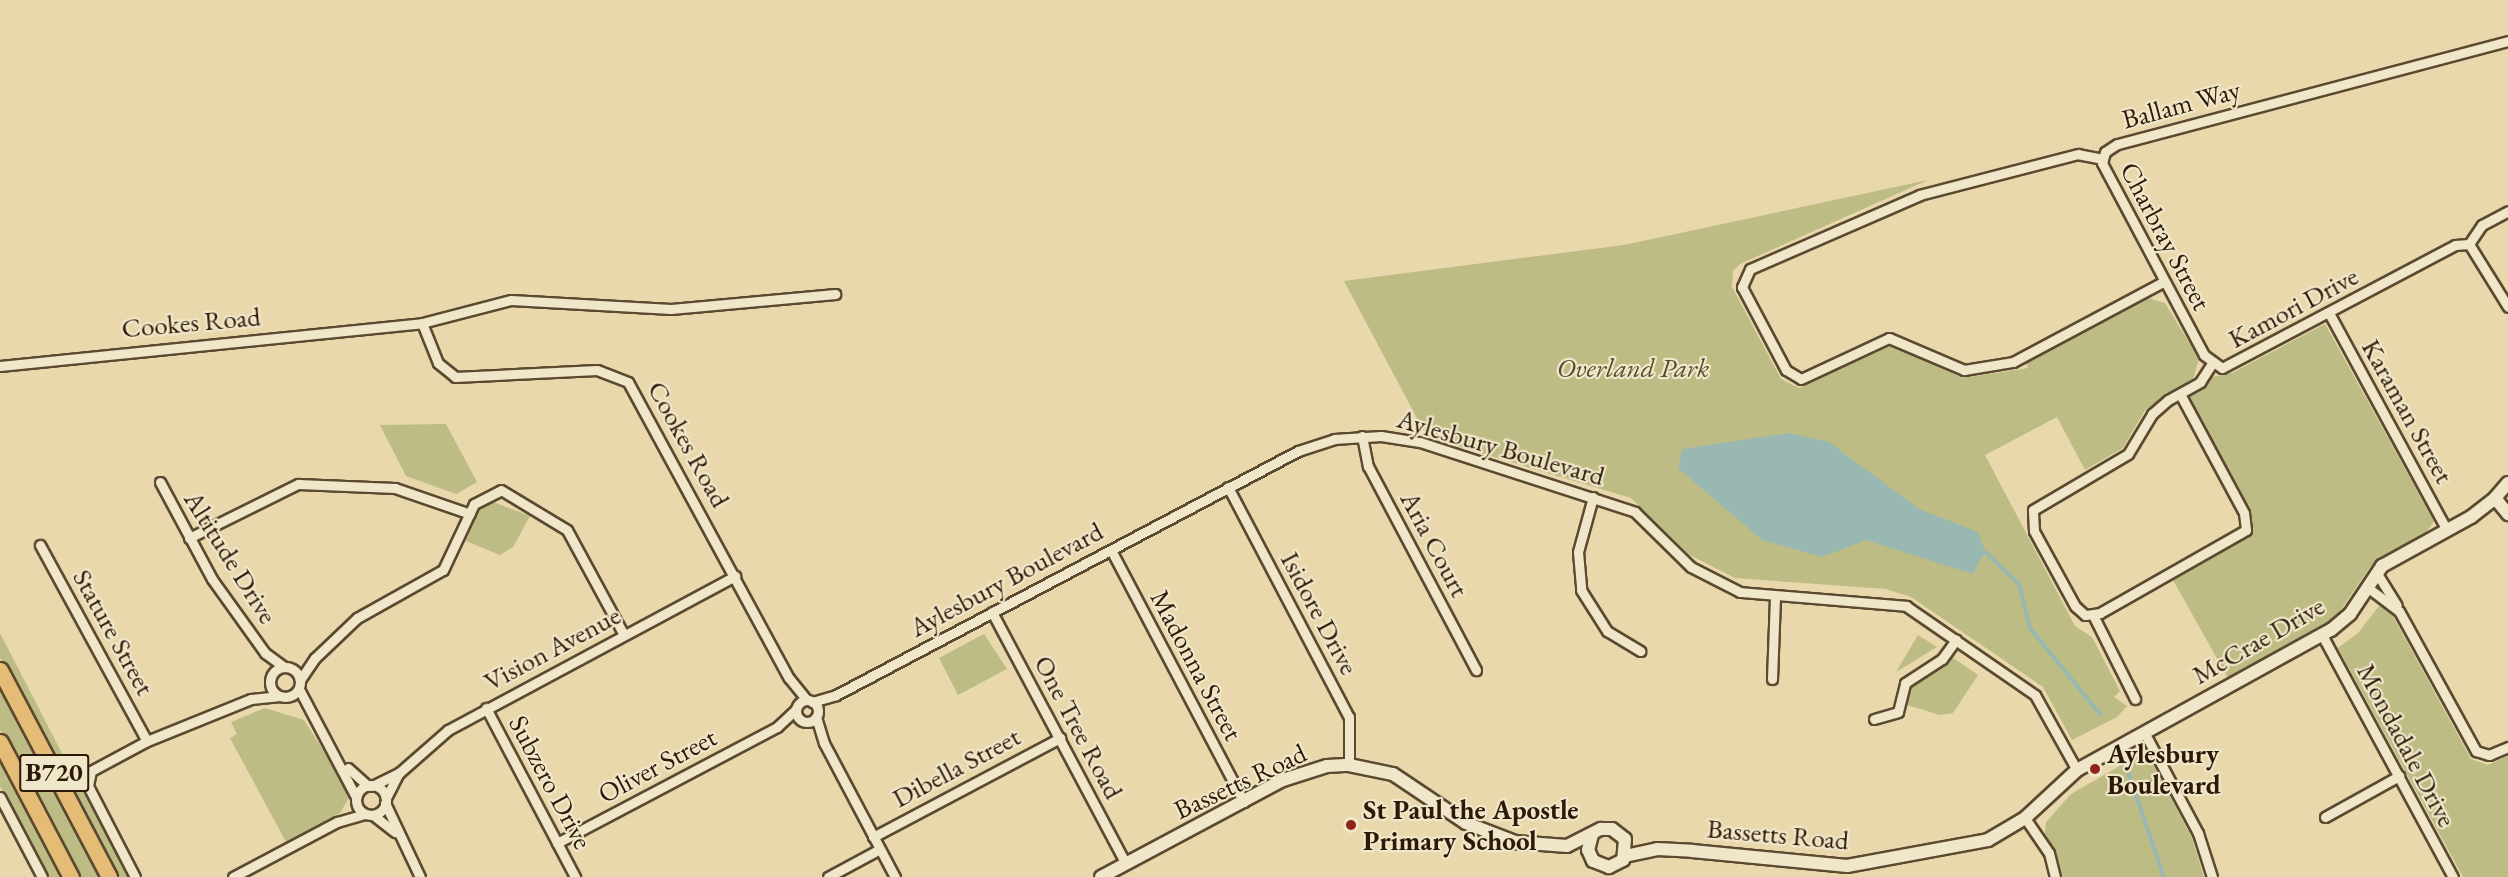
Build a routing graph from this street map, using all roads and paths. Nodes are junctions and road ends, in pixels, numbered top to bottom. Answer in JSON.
{"nodes":[{"id":1,"x":2508,"y":41,"type":"edge"},
{"id":2,"x":2103,"y":159,"type":"junction"},
{"id":3,"x":2508,"y":211,"type":"edge"},
{"id":4,"x":2469,"y":244,"type":"junction"},
{"id":5,"x":2163,"y":282,"type":"junction"},
{"id":6,"x":835,"y":294,"type":"dead end"},
{"id":7,"x":2508,"y":307,"type":"edge"},
{"id":8,"x":2329,"y":313,"type":"junction"},
{"id":9,"x":422,"y":323,"type":"junction"},
{"id":10,"x":2211,"y":365,"type":"junction"},
{"id":11,"x":0,"y":366,"type":"edge"},
{"id":12,"x":2180,"y":394,"type":"junction"},
{"id":13,"x":1362,"y":436,"type":"junction"},
{"id":14,"x":160,"y":482,"type":"dead end"},
{"id":15,"x":2508,"y":483,"type":"edge"},
{"id":16,"x":1228,"y":487,"type":"junction"},
{"id":17,"x":1593,"y":497,"type":"junction"},
{"id":18,"x":2495,"y":498,"type":"junction"},
{"id":19,"x":470,"y":514,"type":"junction"},
{"id":20,"x":2507,"y":514,"type":"edge"},
{"id":21,"x":2471,"y":518,"type":"junction"},
{"id":22,"x":2447,"y":530,"type":"junction"},
{"id":23,"x":189,"y":538,"type":"junction"},
{"id":24,"x":40,"y":545,"type":"dead end"},
{"id":25,"x":1111,"y":550,"type":"junction"},
{"id":26,"x":2376,"y":572,"type":"junction"},
{"id":27,"x":735,"y":576,"type":"junction"},
{"id":28,"x":2367,"y":587,"type":"junction"},
{"id":29,"x":1775,"y":596,"type":"junction"},
{"id":30,"x":2399,"y":611,"type":"junction"},
{"id":31,"x":992,"y":612,"type":"junction"},
{"id":32,"x":2093,"y":615,"type":"junction"},
{"id":33,"x":624,"y":635,"type":"junction"},
{"id":34,"x":2322,"y":635,"type":"junction"},
{"id":35,"x":1956,"y":640,"type":"junction"},
{"id":36,"x":1640,"y":651,"type":"dead end"},
{"id":37,"x":265,"y":653,"type":"junction"},
{"id":38,"x":315,"y":658,"type":"junction"},
{"id":39,"x":287,"y":668,"type":"junction"},
{"id":40,"x":0,"y":670,"type":"edge"},
{"id":41,"x":1476,"y":670,"type":"dead end"},
{"id":42,"x":789,"y":678,"type":"junction"},
{"id":43,"x":1772,"y":679,"type":"dead end"},
{"id":44,"x":271,"y":680,"type":"junction"},
{"id":45,"x":299,"y":685,"type":"junction"},
{"id":46,"x":836,"y":695,"type":"junction"},
{"id":47,"x":283,"y":696,"type":"junction"},
{"id":48,"x":251,"y":699,"type":"junction"},
{"id":49,"x":2135,"y":699,"type":"dead end"},
{"id":50,"x":809,"y":701,"type":"junction"},
{"id":51,"x":486,"y":708,"type":"junction"},
{"id":52,"x":796,"y":708,"type":"junction"},
{"id":53,"x":306,"y":711,"type":"junction"},
{"id":54,"x":816,"y":714,"type":"junction"},
{"id":55,"x":1874,"y":719,"type":"dead end"},
{"id":56,"x":803,"y":721,"type":"junction"},
{"id":57,"x":777,"y":727,"type":"junction"},
{"id":58,"x":2144,"y":732,"type":"junction"},
{"id":59,"x":1060,"y":738,"type":"junction"},
{"id":60,"x":147,"y":741,"type":"junction"},
{"id":61,"x":0,"y":742,"type":"edge"},
{"id":62,"x":824,"y":743,"type":"junction"},
{"id":63,"x":2508,"y":747,"type":"edge"},
{"id":64,"x":344,"y":765,"type":"junction"},
{"id":65,"x":1349,"y":765,"type":"junction"},
{"id":66,"x":2077,"y":770,"type":"junction"},
{"id":67,"x":399,"y":773,"type":"junction"},
{"id":68,"x":2399,"y":776,"type":"junction"},
{"id":69,"x":370,"y":786,"type":"junction"},
{"id":70,"x":0,"y":797,"type":"edge"},
{"id":71,"x":356,"y":799,"type":"junction"},
{"id":72,"x":386,"y":801,"type":"junction"},
{"id":73,"x":1244,"y":802,"type":"junction"},
{"id":74,"x":369,"y":814,"type":"junction"},
{"id":75,"x":2325,"y":817,"type":"dead end"},
{"id":76,"x":2025,"y":818,"type":"junction"},
{"id":77,"x":337,"y":822,"type":"junction"},
{"id":78,"x":396,"y":833,"type":"junction"},
{"id":79,"x":1592,"y":835,"type":"junction"},
{"id":80,"x":873,"y":837,"type":"junction"},
{"id":81,"x":1625,"y":839,"type":"junction"},
{"id":82,"x":557,"y":843,"type":"junction"},
{"id":83,"x":1568,"y":846,"type":"junction"},
{"id":84,"x":880,"y":849,"type":"junction"},
{"id":85,"x":1657,"y":849,"type":"junction"},
{"id":86,"x":1625,"y":856,"type":"junction"},
{"id":87,"x":1126,"y":864,"type":"junction"},
{"id":88,"x":1595,"y":866,"type":"edge"},
{"id":89,"x":1612,"y":871,"type":"edge"},
{"id":90,"x":42,"y":877,"type":"edge"},
{"id":91,"x":71,"y":877,"type":"edge"},
{"id":92,"x":109,"y":877,"type":"edge"},
{"id":93,"x":135,"y":877,"type":"edge"},
{"id":94,"x":233,"y":877,"type":"edge"},
{"id":95,"x":420,"y":877,"type":"edge"},
{"id":96,"x":575,"y":877,"type":"edge"},
{"id":97,"x":828,"y":877,"type":"edge"},
{"id":98,"x":895,"y":877,"type":"edge"},
{"id":99,"x":1101,"y":877,"type":"edge"},
{"id":100,"x":2055,"y":877,"type":"edge"},
{"id":101,"x":2212,"y":877,"type":"edge"},
{"id":102,"x":2453,"y":877,"type":"edge"}],
"edges":[{"from":1,"to":2,"type":"street","name":"Ballam Way"},
{"from":2,"to":5,"type":"street","name":"Charbray Street"},
{"from":2,"to":5,"type":"street","name":"Ballam Way"},
{"from":3,"to":4,"type":"street"},
{"from":4,"to":7,"type":"street"},
{"from":4,"to":8,"type":"street","name":"Kamori Drive"},
{"from":5,"to":10,"type":"street","name":"Charbray Street"},
{"from":6,"to":9,"type":"street","name":"Cookes Road"},
{"from":8,"to":10,"type":"street","name":"Kamori Drive"},
{"from":8,"to":22,"type":"street","name":"Karaman Street"},
{"from":9,"to":11,"type":"street","name":"Cookes Road"},
{"from":9,"to":27,"type":"street","name":"Cookes Road"},
{"from":10,"to":12,"type":"street","name":"Kamori Drive"},
{"from":12,"to":32,"type":"street","name":"Kamori Drive"},
{"from":12,"to":32,"type":"street"},
{"from":13,"to":16,"type":"street","name":"Aylesbury Boulevard"},
{"from":13,"to":17,"type":"street","name":"Aylesbury Boulevard"},
{"from":13,"to":41,"type":"street","name":"Aria Court"},
{"from":14,"to":23,"type":"street","name":"Altitude Drive"},
{"from":15,"to":18,"type":"street","name":"McCrae Drive"},
{"from":16,"to":25,"type":"street","name":"Aylesbury Boulevard"},
{"from":16,"to":65,"type":"street","name":"Isidore Drive"},
{"from":17,"to":29,"type":"street","name":"Aylesbury Boulevard"},
{"from":17,"to":36,"type":"street"},
{"from":18,"to":20,"type":"street"},
{"from":18,"to":21,"type":"street","name":"McCrae Drive"},
{"from":19,"to":23,"type":"street"},
{"from":19,"to":33,"type":"street"},
{"from":19,"to":38,"type":"street"},
{"from":20,"to":21,"type":"street","name":"McCrae Drive"},
{"from":21,"to":22,"type":"street","name":"McCrae Drive"},
{"from":22,"to":26,"type":"street","name":"McCrae Drive"},
{"from":23,"to":37,"type":"street","name":"Altitude Drive"},
{"from":24,"to":60,"type":"street","name":"Stature Street"},
{"from":25,"to":31,"type":"street","name":"Aylesbury Boulevard"},
{"from":25,"to":73,"type":"street","name":"Madonna Street"},
{"from":26,"to":28,"type":"street","name":"McCrae Drive"},
{"from":26,"to":30,"type":"street"},
{"from":27,"to":33,"type":"street","name":"Vision Avenue"},
{"from":27,"to":42,"type":"street","name":"Cookes Road"},
{"from":28,"to":30,"type":"street"},
{"from":28,"to":34,"type":"street","name":"McCrae Drive"},
{"from":29,"to":35,"type":"street","name":"Aylesbury Boulevard"},
{"from":29,"to":43,"type":"street"},
{"from":30,"to":63,"type":"street"},
{"from":31,"to":46,"type":"street","name":"Aylesbury Boulevard"},
{"from":31,"to":59,"type":"street","name":"One Tree Road"},
{"from":32,"to":49,"type":"street","name":"Kamori Drive"},
{"from":33,"to":51,"type":"street","name":"Vision Avenue"},
{"from":34,"to":58,"type":"street","name":"McCrae Drive"},
{"from":34,"to":68,"type":"street","name":"Mondadale Drive"},
{"from":35,"to":55,"type":"street"},
{"from":35,"to":66,"type":"street","name":"Aylesbury Boulevard"},
{"from":37,"to":39,"type":"street","name":"Altitude Drive"},
{"from":37,"to":44,"type":"street","name":"Altitude Drive"},
{"from":38,"to":39,"type":"street"},
{"from":38,"to":45,"type":"street"},
{"from":39,"to":44,"type":"street"},
{"from":39,"to":45,"type":"street","name":"Altitude Drive"},
{"from":40,"to":92,"type":"main road","number":"B720"},
{"from":42,"to":50,"type":"street","name":"Cookes Road"},
{"from":42,"to":52,"type":"street","name":"Cookes Road"},
{"from":44,"to":47,"type":"street","name":"Altitude Drive"},
{"from":44,"to":48,"type":"street"},
{"from":45,"to":47,"type":"street"},
{"from":45,"to":53,"type":"street"},
{"from":46,"to":50,"type":"street","name":"Aylesbury Boulevard"},
{"from":46,"to":54,"type":"street","name":"Aylesbury Boulevard"},
{"from":47,"to":48,"type":"street"},
{"from":47,"to":53,"type":"street"},
{"from":48,"to":60,"type":"street"},
{"from":50,"to":52,"type":"street","name":"Aylesbury Boulevard"},
{"from":50,"to":54,"type":"street","name":"Cookes Road"},
{"from":51,"to":67,"type":"street","name":"Vision Avenue"},
{"from":51,"to":82,"type":"street","name":"Subzero Drive"},
{"from":52,"to":56,"type":"street","name":"Cookes Road"},
{"from":52,"to":57,"type":"street","name":"Oliver Street"},
{"from":53,"to":64,"type":"street"},
{"from":54,"to":56,"type":"street","name":"Aylesbury Boulevard"},
{"from":54,"to":62,"type":"street"},
{"from":56,"to":57,"type":"street","name":"Oliver Street"},
{"from":56,"to":62,"type":"street"},
{"from":57,"to":82,"type":"street","name":"Oliver Street"},
{"from":58,"to":66,"type":"street","name":"Bassetts Road"},
{"from":58,"to":101,"type":"street"},
{"from":59,"to":80,"type":"street","name":"Dibella Street"},
{"from":59,"to":87,"type":"street","name":"One Tree Road"},
{"from":60,"to":93,"type":"street"},
{"from":61,"to":91,"type":"main road","number":"B720"},
{"from":62,"to":80,"type":"street"},
{"from":64,"to":69,"type":"street"},
{"from":64,"to":71,"type":"street"},
{"from":65,"to":73,"type":"street","name":"Bassetts Road"},
{"from":65,"to":83,"type":"street","name":"Bassetts Road"},
{"from":66,"to":76,"type":"street","name":"Bassetts Road"},
{"from":67,"to":69,"type":"street","name":"Vision Avenue"},
{"from":67,"to":72,"type":"street","name":"Vision Avenue"},
{"from":68,"to":75,"type":"street"},
{"from":68,"to":102,"type":"street","name":"Mondadale Drive"},
{"from":69,"to":71,"type":"street","name":"Vision Avenue"},
{"from":69,"to":72,"type":"street"},
{"from":70,"to":90,"type":"street"},
{"from":71,"to":74,"type":"street"},
{"from":71,"to":77,"type":"street","name":"Vision Avenue"},
{"from":72,"to":74,"type":"street","name":"Vision Avenue"},
{"from":72,"to":78,"type":"street"},
{"from":73,"to":87,"type":"street","name":"Bassetts Road"},
{"from":74,"to":77,"type":"street"},
{"from":74,"to":78,"type":"street"},
{"from":76,"to":85,"type":"street","name":"Bassetts Road"},
{"from":76,"to":100,"type":"street"},
{"from":77,"to":94,"type":"street"},
{"from":78,"to":95,"type":"street"},
{"from":79,"to":81,"type":"street","name":"Bassetts Road"},
{"from":79,"to":83,"type":"street","name":"Bassetts Road"},
{"from":79,"to":88,"type":"street"},
{"from":80,"to":84,"type":"street"},
{"from":81,"to":85,"type":"street","name":"Bassetts Road"},
{"from":81,"to":86,"type":"street"},
{"from":82,"to":96,"type":"street","name":"Subzero Drive"},
{"from":83,"to":88,"type":"street","name":"Bassetts Road"},
{"from":84,"to":97,"type":"street"},
{"from":84,"to":98,"type":"street"},
{"from":85,"to":86,"type":"street","name":"Bassetts Road"},
{"from":86,"to":89,"type":"street","name":"Bassetts Road"},
{"from":87,"to":99,"type":"street","name":"Bassetts Road"},
{"from":88,"to":89,"type":"street","name":"Bassetts Road"}]}
